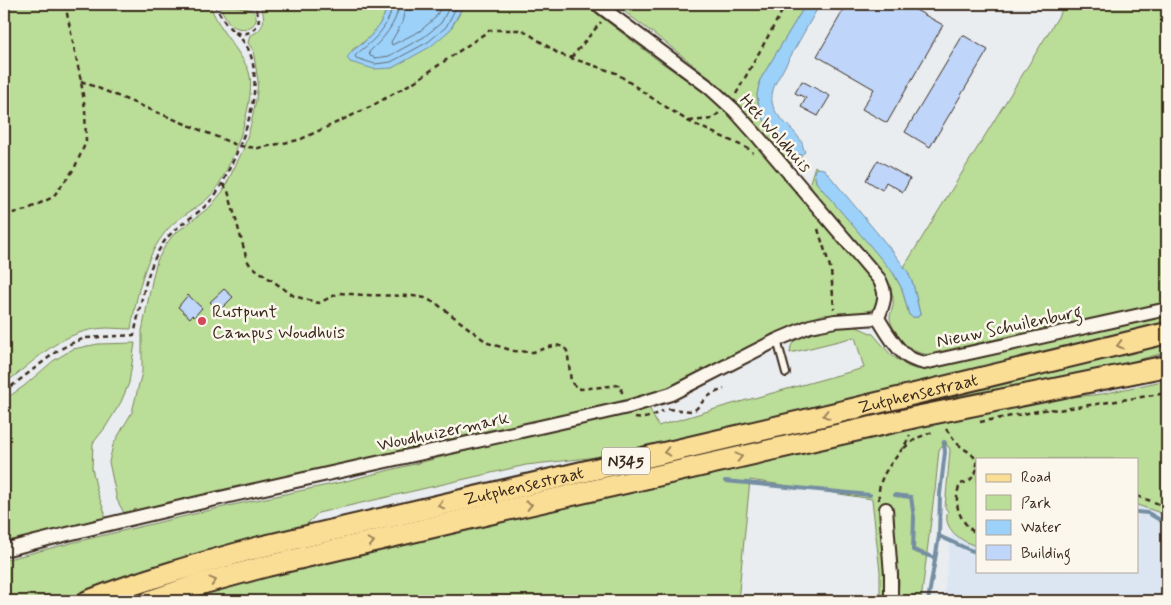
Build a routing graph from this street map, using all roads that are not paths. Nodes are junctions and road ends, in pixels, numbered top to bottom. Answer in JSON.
{"nodes":[{"id":1,"x":597,"y":4,"type":"edge"},
{"id":2,"x":1167,"y":309,"type":"edge"},
{"id":3,"x":878,"y":318,"type":"junction"},
{"id":4,"x":1167,"y":333,"type":"edge"},
{"id":5,"x":777,"y":340,"type":"junction"},
{"id":6,"x":1167,"y":366,"type":"edge"},
{"id":7,"x":786,"y":373,"type":"dead end"},
{"id":8,"x":886,"y":509,"type":"dead end"},
{"id":9,"x":4,"y":550,"type":"edge"},
{"id":10,"x":88,"y":601,"type":"edge"},
{"id":11,"x":150,"y":601,"type":"edge"},
{"id":12,"x":891,"y":601,"type":"edge"}],
"edges":[{"from":1,"to":3,"type":"street","name":"Het Woldhuis"},
{"from":2,"to":3,"type":"street","name":"Nieuw Schuilenburg"},
{"from":3,"to":5,"type":"street","name":"Woudhuizermark"},
{"from":4,"to":10,"type":"main road","name":"Zutphensestraat","number":"N345","one_way":true},
{"from":5,"to":7,"type":"lane"},
{"from":5,"to":9,"type":"street","name":"Woudhuizermark"},
{"from":11,"to":6,"type":"main road","name":"Zutphensestraat","number":"N345","one_way":true},
{"from":8,"to":12,"type":"street"}]}
